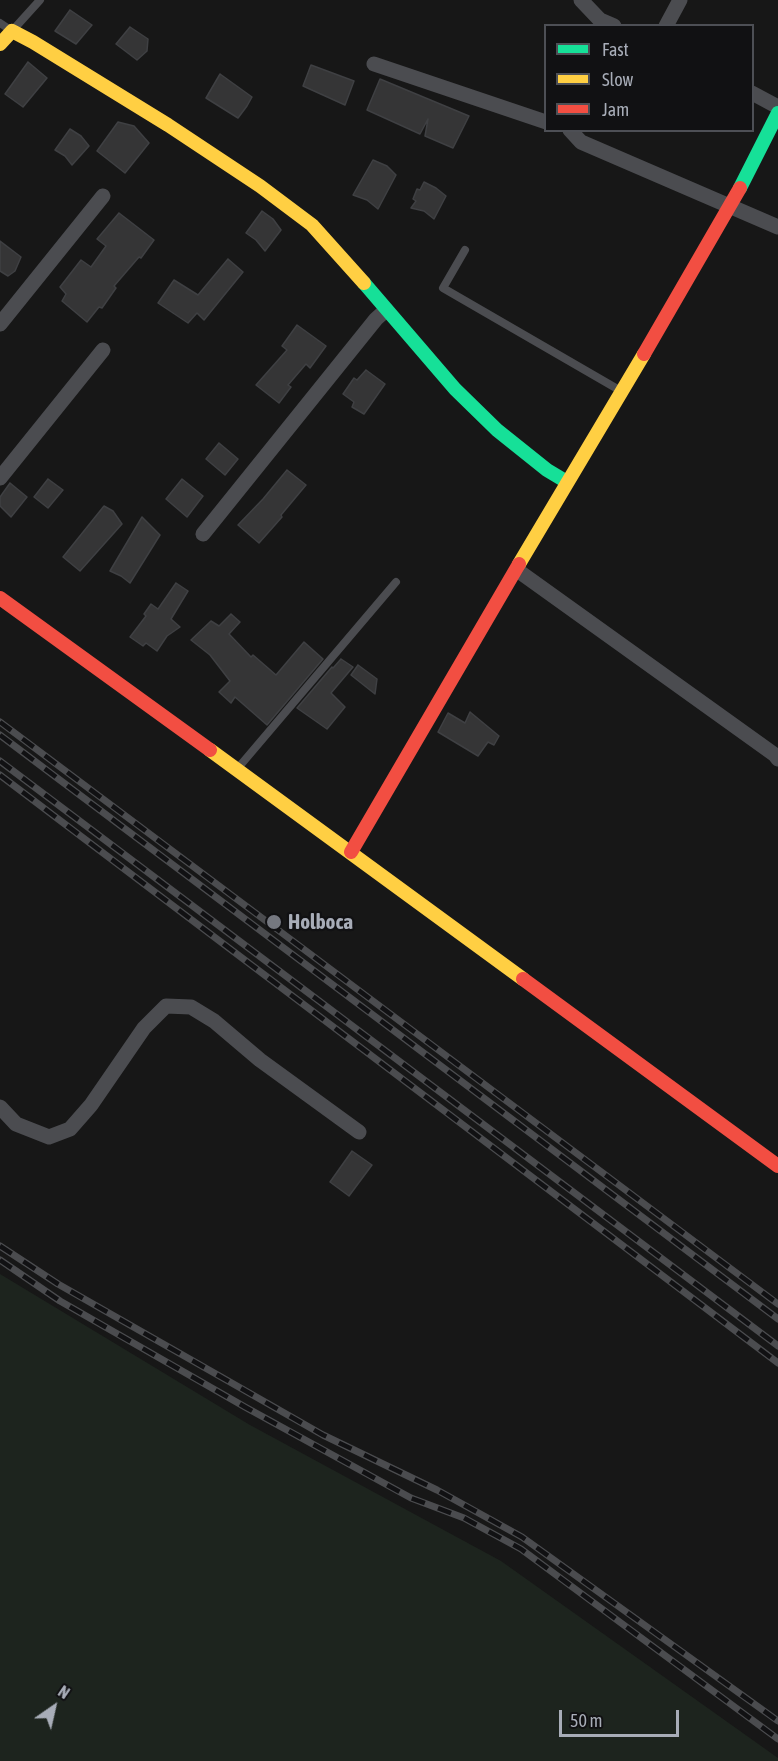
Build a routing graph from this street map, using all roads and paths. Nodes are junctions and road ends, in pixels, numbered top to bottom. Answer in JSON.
{"nodes":[{"id":1,"x":40,"y":0,"type":"edge"},
{"id":2,"x":581,"y":0,"type":"edge"},
{"id":3,"x":680,"y":0,"type":"edge"},
{"id":4,"x":0,"y":23,"type":"edge"},
{"id":5,"x":604,"y":24,"type":"edge"},
{"id":6,"x":667,"y":24,"type":"edge"},
{"id":7,"x":12,"y":31,"type":"junction"},
{"id":8,"x":0,"y":44,"type":"edge"},
{"id":9,"x":374,"y":64,"type":"dead end"},
{"id":10,"x":754,"y":94,"type":"edge"},
{"id":11,"x":778,"y":107,"type":"edge"},
{"id":12,"x":778,"y":113,"type":"edge"},
{"id":13,"x":544,"y":121,"type":"edge"},
{"id":14,"x":572,"y":132,"type":"edge"},
{"id":15,"x":103,"y":196,"type":"dead end"},
{"id":16,"x":731,"y":206,"type":"junction"},
{"id":17,"x":778,"y":226,"type":"edge"},
{"id":18,"x":465,"y":250,"type":"dead end"},
{"id":19,"x":386,"y":310,"type":"junction"},
{"id":20,"x":0,"y":324,"type":"edge"},
{"id":21,"x":103,"y":350,"type":"dead end"},
{"id":22,"x":622,"y":392,"type":"junction"},
{"id":23,"x":0,"y":478,"type":"edge"},
{"id":24,"x":567,"y":482,"type":"junction"},
{"id":25,"x":203,"y":534,"type":"dead end"},
{"id":26,"x":517,"y":570,"type":"junction"},
{"id":27,"x":396,"y":582,"type":"dead end"},
{"id":28,"x":0,"y":598,"type":"edge"},
{"id":29,"x":777,"y":755,"type":"edge"},
{"id":30,"x":236,"y":770,"type":"junction"},
{"id":31,"x":351,"y":852,"type":"junction"},
{"id":32,"x":0,"y":1107,"type":"edge"},
{"id":33,"x":359,"y":1132,"type":"dead end"},
{"id":34,"x":778,"y":1166,"type":"edge"}],
"edges":[{"from":1,"to":7,"type":"lane"},
{"from":2,"to":5,"type":"street"},
{"from":3,"to":6,"type":"street"},
{"from":4,"to":7,"type":"lane"},
{"from":7,"to":8,"type":"street"},
{"from":7,"to":19,"type":"street"},
{"from":9,"to":13,"type":"street"},
{"from":10,"to":11,"type":"street"},
{"from":12,"to":16,"type":"street"},
{"from":14,"to":16,"type":"street"},
{"from":15,"to":20,"type":"street"},
{"from":16,"to":17,"type":"street"},
{"from":16,"to":22,"type":"street"},
{"from":18,"to":22,"type":"lane"},
{"from":19,"to":24,"type":"street"},
{"from":19,"to":25,"type":"street"},
{"from":21,"to":23,"type":"street"},
{"from":22,"to":24,"type":"street"},
{"from":24,"to":26,"type":"street"},
{"from":26,"to":29,"type":"street"},
{"from":26,"to":31,"type":"street"},
{"from":27,"to":30,"type":"lane"},
{"from":28,"to":30,"type":"street"},
{"from":30,"to":31,"type":"street"},
{"from":31,"to":34,"type":"street"},
{"from":32,"to":33,"type":"street"}]}
